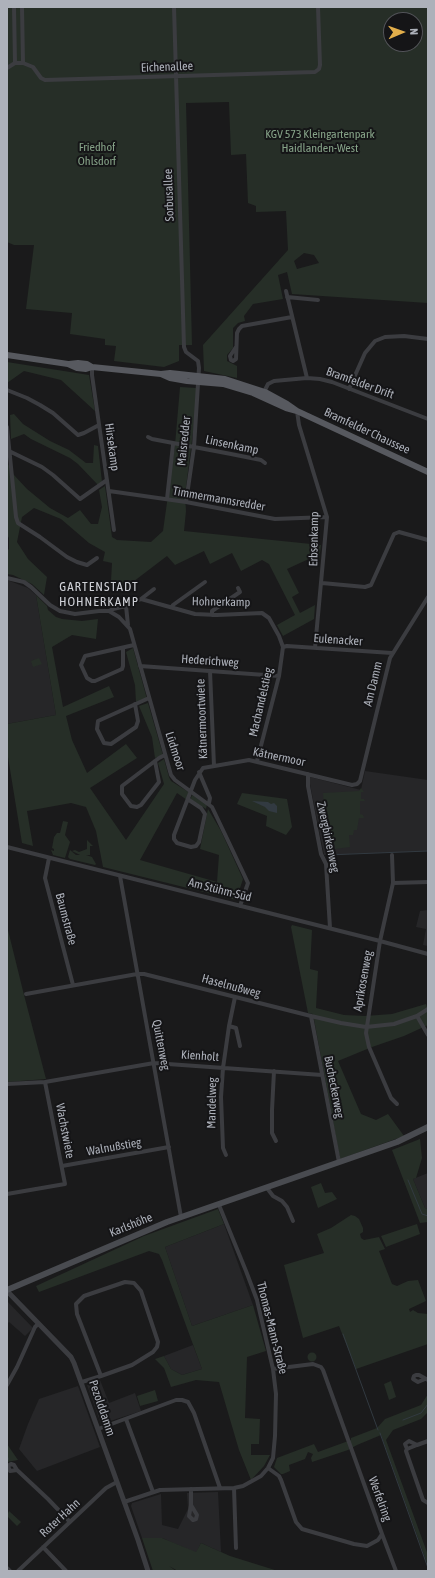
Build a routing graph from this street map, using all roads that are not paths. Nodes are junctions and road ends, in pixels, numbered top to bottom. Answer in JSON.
{"nodes":[{"id":1,"x":14,"y":7,"type":"edge"},
{"id":2,"x":22,"y":7,"type":"edge"},
{"id":3,"x":174,"y":7,"type":"edge"},
{"id":4,"x":318,"y":7,"type":"edge"},
{"id":5,"x":15,"y":63,"type":"junction"},
{"id":6,"x":23,"y":63,"type":"junction"},
{"id":7,"x":7,"y":68,"type":"edge"},
{"id":8,"x":176,"y":76,"type":"junction"},
{"id":9,"x":286,"y":291,"type":"dead end"},
{"id":10,"x":287,"y":297,"type":"junction"},
{"id":11,"x":318,"y":300,"type":"dead end"},
{"id":12,"x":292,"y":317,"type":"junction"},
{"id":13,"x":428,"y":339,"type":"edge"},
{"id":14,"x":236,"y":347,"type":"dead end"},
{"id":15,"x":7,"y":355,"type":"edge"},
{"id":16,"x":92,"y":367,"type":"junction"},
{"id":17,"x":307,"y":378,"type":"junction"},
{"id":18,"x":199,"y":379,"type":"junction"},
{"id":19,"x":349,"y":389,"type":"junction"},
{"id":20,"x":7,"y":390,"type":"edge"},
{"id":21,"x":262,"y":394,"type":"junction"},
{"id":22,"x":297,"y":411,"type":"junction"},
{"id":23,"x":428,"y":419,"type":"edge"},
{"id":24,"x":99,"y":425,"type":"junction"},
{"id":25,"x":7,"y":427,"type":"edge"},
{"id":26,"x":148,"y":436,"type":"dead end"},
{"id":27,"x":173,"y":445,"type":"dead end"},
{"id":28,"x":194,"y":447,"type":"junction"},
{"id":29,"x":9,"y":451,"type":"junction"},
{"id":30,"x":265,"y":463,"type":"dead end"},
{"id":31,"x":428,"y":472,"type":"edge"},
{"id":32,"x":107,"y":480,"type":"junction"},
{"id":33,"x":109,"y":491,"type":"junction"},
{"id":34,"x":167,"y":499,"type":"junction"},
{"id":35,"x":186,"y":502,"type":"junction"},
{"id":36,"x":327,"y":517,"type":"junction"},
{"id":37,"x":114,"y":530,"type":"dead end"},
{"id":38,"x":428,"y":540,"type":"edge"},
{"id":39,"x":96,"y":558,"type":"dead end"},
{"id":40,"x":7,"y":578,"type":"edge"},
{"id":41,"x":205,"y":582,"type":"dead end"},
{"id":42,"x":322,"y":583,"type":"junction"},
{"id":43,"x":238,"y":588,"type":"dead end"},
{"id":44,"x":154,"y":589,"type":"dead end"},
{"id":45,"x":428,"y":597,"type":"edge"},
{"id":46,"x":141,"y":599,"type":"junction"},
{"id":47,"x":126,"y":606,"type":"junction"},
{"id":48,"x":172,"y":607,"type":"junction"},
{"id":49,"x":109,"y":611,"type":"junction"},
{"id":50,"x":212,"y":615,"type":"junction"},
{"id":51,"x":128,"y":626,"type":"junction"},
{"id":52,"x":134,"y":645,"type":"junction"},
{"id":53,"x":283,"y":647,"type":"junction"},
{"id":54,"x":123,"y":648,"type":"junction"},
{"id":55,"x":315,"y":648,"type":"junction"},
{"id":56,"x":392,"y":653,"type":"junction"},
{"id":57,"x":140,"y":666,"type":"junction"},
{"id":58,"x":210,"y":671,"type":"junction"},
{"id":59,"x":279,"y":676,"type":"junction"},
{"id":60,"x":149,"y":698,"type":"junction"},
{"id":61,"x":135,"y":704,"type":"junction"},
{"id":62,"x":165,"y":755,"type":"junction"},
{"id":63,"x":257,"y":761,"type":"junction"},
{"id":64,"x":155,"y":762,"type":"junction"},
{"id":65,"x":214,"y":766,"type":"junction"},
{"id":66,"x":199,"y":772,"type":"junction"},
{"id":67,"x":308,"y":774,"type":"junction"},
{"id":68,"x":357,"y":784,"type":"joint"},
{"id":69,"x":192,"y":792,"type":"junction"},
{"id":70,"x":189,"y":800,"type":"junction"},
{"id":71,"x":209,"y":804,"type":"junction"},
{"id":72,"x":7,"y":847,"type":"edge"},
{"id":73,"x":392,"y":855,"type":"dead end"},
{"id":74,"x":49,"y":858,"type":"junction"},
{"id":75,"x":120,"y":876,"type":"junction"},
{"id":76,"x":428,"y":882,"type":"edge"},
{"id":77,"x":393,"y":883,"type":"junction"},
{"id":78,"x":240,"y":906,"type":"junction"},
{"id":79,"x":330,"y":928,"type":"junction"},
{"id":80,"x":380,"y":941,"type":"junction"},
{"id":81,"x":428,"y":954,"type":"edge"},
{"id":82,"x":137,"y":974,"type":"junction"},
{"id":83,"x":73,"y":985,"type":"junction"},
{"id":84,"x":26,"y":994,"type":"dead end"},
{"id":85,"x":235,"y":997,"type":"junction"},
{"id":86,"x":428,"y":1009,"type":"edge"},
{"id":87,"x":311,"y":1016,"type":"junction"},
{"id":88,"x":417,"y":1016,"type":"junction"},
{"id":89,"x":229,"y":1026,"type":"junction"},
{"id":90,"x":366,"y":1027,"type":"junction"},
{"id":91,"x":428,"y":1035,"type":"edge"},
{"id":92,"x":240,"y":1046,"type":"dead end"},
{"id":93,"x":154,"y":1064,"type":"junction"},
{"id":94,"x":223,"y":1068,"type":"junction"},
{"id":95,"x":274,"y":1071,"type":"junction"},
{"id":96,"x":322,"y":1075,"type":"junction"},
{"id":97,"x":45,"y":1082,"type":"junction"},
{"id":98,"x":7,"y":1084,"type":"edge"},
{"id":99,"x":397,"y":1104,"type":"dead end"},
{"id":100,"x":428,"y":1127,"type":"edge"},
{"id":101,"x":276,"y":1140,"type":"dead end"},
{"id":102,"x":169,"y":1147,"type":"junction"},
{"id":103,"x":226,"y":1155,"type":"dead end"},
{"id":104,"x":339,"y":1162,"type":"junction"},
{"id":105,"x":62,"y":1166,"type":"junction"},
{"id":106,"x":267,"y":1188,"type":"junction"},
{"id":107,"x":7,"y":1194,"type":"edge"},
{"id":108,"x":219,"y":1205,"type":"junction"},
{"id":109,"x":181,"y":1217,"type":"junction"},
{"id":110,"x":293,"y":1221,"type":"dead end"},
{"id":111,"x":7,"y":1291,"type":"edge"},
{"id":112,"x":38,"y":1324,"type":"junction"},
{"id":113,"x":273,"y":1369,"type":"junction"},
{"id":114,"x":101,"y":1376,"type":"junction"},
{"id":115,"x":82,"y":1382,"type":"junction"},
{"id":116,"x":7,"y":1385,"type":"edge"},
{"id":117,"x":126,"y":1419,"type":"junction"},
{"id":118,"x":98,"y":1428,"type":"junction"},
{"id":119,"x":428,"y":1441,"type":"edge"},
{"id":120,"x":417,"y":1445,"type":"junction"},
{"id":121,"x":407,"y":1449,"type":"junction"},
{"id":122,"x":268,"y":1468,"type":"junction"},
{"id":123,"x":18,"y":1470,"type":"dead end"},
{"id":124,"x":117,"y":1482,"type":"junction"},
{"id":125,"x":220,"y":1488,"type":"junction"},
{"id":126,"x":234,"y":1488,"type":"junction"},
{"id":127,"x":191,"y":1489,"type":"junction"},
{"id":128,"x":153,"y":1492,"type":"junction"},
{"id":129,"x":124,"y":1502,"type":"junction"},
{"id":130,"x":428,"y":1503,"type":"edge"},
{"id":131,"x":191,"y":1505,"type":"dead end"},
{"id":132,"x":70,"y":1522,"type":"junction"},
{"id":133,"x":382,"y":1534,"type":"junction"},
{"id":134,"x":43,"y":1547,"type":"junction"},
{"id":135,"x":236,"y":1548,"type":"dead end"},
{"id":136,"x":7,"y":1568,"type":"edge"},
{"id":137,"x":10,"y":1571,"type":"edge"},
{"id":138,"x":18,"y":1571,"type":"edge"},
{"id":139,"x":66,"y":1571,"type":"edge"},
{"id":140,"x":148,"y":1571,"type":"edge"},
{"id":141,"x":396,"y":1571,"type":"edge"}],
"edges":[{"from":1,"to":5,"type":"street"},
{"from":2,"to":6,"type":"street"},
{"from":3,"to":8,"type":"street","name":"Sorbusallee"},
{"from":4,"to":8,"type":"street","name":"Eichenallee"},
{"from":5,"to":6,"type":"street"},
{"from":5,"to":7,"type":"street"},
{"from":6,"to":8,"type":"street","name":"Eichenallee"},
{"from":8,"to":18,"type":"street","name":"Sorbusallee"},
{"from":9,"to":10,"type":"street"},
{"from":10,"to":11,"type":"street"},
{"from":10,"to":12,"type":"street"},
{"from":12,"to":14,"type":"street"},
{"from":12,"to":17,"type":"street"},
{"from":13,"to":19,"type":"street"},
{"from":15,"to":16,"type":"main road","name":"Bramfelder Chaussee"},
{"from":16,"to":18,"type":"main road","name":"Bramfelder Chaussee"},
{"from":16,"to":24,"type":"street","name":"Hirsekamp"},
{"from":17,"to":19,"type":"street","name":"Bramfelder Drift"},
{"from":17,"to":21,"type":"street","name":"Bramfelder Drift"},
{"from":18,"to":21,"type":"main road","name":"Bramfelder Chaussee"},
{"from":18,"to":28,"type":"street","name":"Maisredder"},
{"from":19,"to":23,"type":"street","name":"Bramfelder Drift"},
{"from":20,"to":24,"type":"street"},
{"from":21,"to":22,"type":"main road","name":"Bramfelder Chaussee"},
{"from":22,"to":31,"type":"main road","name":"Bramfelder Chaussee"},
{"from":22,"to":36,"type":"street","name":"Erbsenkamp"},
{"from":24,"to":32,"type":"street","name":"Hirsekamp"},
{"from":25,"to":29,"type":"street"},
{"from":26,"to":28,"type":"street","name":"Linsenkamp"},
{"from":27,"to":34,"type":"street","name":"Maisredder"},
{"from":28,"to":30,"type":"street","name":"Linsenkamp"},
{"from":28,"to":35,"type":"street","name":"Maisredder"},
{"from":29,"to":32,"type":"street"},
{"from":29,"to":39,"type":"street"},
{"from":32,"to":33,"type":"street","name":"Hirsekamp"},
{"from":33,"to":34,"type":"street","name":"Timmermannsredder"},
{"from":33,"to":37,"type":"street","name":"Hirsekamp"},
{"from":34,"to":35,"type":"street","name":"Timmermannsredder"},
{"from":35,"to":36,"type":"street","name":"Timmermannsredder"},
{"from":36,"to":42,"type":"street","name":"Erbsenkamp"},
{"from":38,"to":42,"type":"street"},
{"from":40,"to":49,"type":"street"},
{"from":41,"to":48,"type":"street"},
{"from":42,"to":55,"type":"street","name":"Erbsenkamp"},
{"from":43,"to":50,"type":"street"},
{"from":44,"to":46,"type":"street"},
{"from":45,"to":56,"type":"street","name":"Am Damm"},
{"from":46,"to":47,"type":"street"},
{"from":46,"to":48,"type":"street","name":"Hohnerkamp"},
{"from":47,"to":49,"type":"street"},
{"from":47,"to":51,"type":"street"},
{"from":48,"to":50,"type":"street","name":"Hohnerkamp"},
{"from":49,"to":51,"type":"street"},
{"from":50,"to":53,"type":"street","name":"Hohnerkamp"},
{"from":51,"to":52,"type":"street","name":"Lüdmoor"},
{"from":52,"to":54,"type":"street"},
{"from":52,"to":57,"type":"street","name":"Lüdmoor"},
{"from":53,"to":55,"type":"street","name":"Eulenacker"},
{"from":53,"to":59,"type":"street","name":"Machandelstieg"},
{"from":54,"to":54,"type":"street"},
{"from":55,"to":56,"type":"street","name":"Eulenacker"},
{"from":56,"to":68,"type":"street","name":"Am Damm"},
{"from":57,"to":58,"type":"street","name":"Hederichweg"},
{"from":57,"to":60,"type":"street","name":"Lüdmoor"},
{"from":58,"to":59,"type":"street","name":"Hederichweg"},
{"from":58,"to":65,"type":"street","name":"Kätnermoortwiete"},
{"from":59,"to":63,"type":"street","name":"Machandelstieg"},
{"from":60,"to":61,"type":"street"},
{"from":60,"to":62,"type":"street","name":"Lüdmoor"},
{"from":61,"to":61,"type":"street"},
{"from":62,"to":64,"type":"street"},
{"from":62,"to":69,"type":"street","name":"Lüdmoor"},
{"from":63,"to":65,"type":"street","name":"Kätnermoor"},
{"from":63,"to":67,"type":"street","name":"Kätnermoor"},
{"from":64,"to":64,"type":"street"},
{"from":65,"to":66,"type":"street","name":"Kätnermoor"},
{"from":66,"to":69,"type":"street"},
{"from":66,"to":71,"type":"street"},
{"from":67,"to":68,"type":"street","name":"Kätnermoor"},
{"from":67,"to":79,"type":"street","name":"Zwergbirkenweg"},
{"from":69,"to":70,"type":"street"},
{"from":69,"to":71,"type":"street","name":"Lüdmoor"},
{"from":70,"to":70,"type":"street"},
{"from":71,"to":78,"type":"street","name":"Lüdmoor"},
{"from":72,"to":74,"type":"street","name":"Am Stühm-Süd"},
{"from":73,"to":77,"type":"street","name":"Aprikosenweg"},
{"from":74,"to":75,"type":"street","name":"Am Stühm-Süd"},
{"from":74,"to":83,"type":"street","name":"Baumstraße"},
{"from":75,"to":78,"type":"street","name":"Am Stühm-Süd"},
{"from":75,"to":82,"type":"street","name":"Quittenweg"},
{"from":76,"to":77,"type":"street"},
{"from":77,"to":80,"type":"street","name":"Aprikosenweg"},
{"from":78,"to":79,"type":"street","name":"Am Stühm-Süd"},
{"from":79,"to":80,"type":"street","name":"Am Stühm-Süd"},
{"from":80,"to":81,"type":"street","name":"Am Stühm-Süd"},
{"from":80,"to":90,"type":"street","name":"Aprikosenweg"},
{"from":82,"to":83,"type":"street","name":"Haselnußweg"},
{"from":82,"to":85,"type":"street","name":"Haselnußweg"},
{"from":82,"to":93,"type":"street","name":"Quittenweg"},
{"from":83,"to":84,"type":"street","name":"Haselnußweg"},
{"from":85,"to":87,"type":"street","name":"Haselnußweg"},
{"from":85,"to":89,"type":"street","name":"Mandelweg"},
{"from":86,"to":88,"type":"street","name":"Haselnußweg"},
{"from":87,"to":90,"type":"street","name":"Haselnußweg"},
{"from":87,"to":96,"type":"street","name":"Bucheckerweg"},
{"from":88,"to":90,"type":"street","name":"Haselnußweg"},
{"from":88,"to":91,"type":"street"},
{"from":89,"to":92,"type":"street"},
{"from":89,"to":94,"type":"street","name":"Mandelweg"},
{"from":90,"to":99,"type":"street","name":"Aprikosenweg"},
{"from":93,"to":94,"type":"street","name":"Kienholt"},
{"from":93,"to":97,"type":"street","name":"Kienholt"},
{"from":93,"to":102,"type":"street","name":"Quittenweg"},
{"from":94,"to":95,"type":"street","name":"Kienholt"},
{"from":94,"to":103,"type":"street","name":"Mandelweg"},
{"from":95,"to":96,"type":"street","name":"Kienholt"},
{"from":95,"to":101,"type":"street"},
{"from":96,"to":104,"type":"street","name":"Bucheckerweg"},
{"from":97,"to":98,"type":"street","name":"Kienholt"},
{"from":97,"to":105,"type":"street","name":"Wachstwiete"},
{"from":100,"to":104,"type":"main road","name":"Karlshöhe"},
{"from":102,"to":105,"type":"street","name":"Walnußstieg"},
{"from":102,"to":109,"type":"street","name":"Quittenweg"},
{"from":104,"to":106,"type":"main road","name":"Karlshöhe"},
{"from":105,"to":107,"type":"street","name":"Wachstwiete"},
{"from":106,"to":108,"type":"main road","name":"Karlshöhe"},
{"from":106,"to":110,"type":"street"},
{"from":108,"to":109,"type":"main road","name":"Karlshöhe"},
{"from":108,"to":113,"type":"street","name":"Thomas-Mann-Straße"},
{"from":109,"to":111,"type":"main road","name":"Karlshöhe"},
{"from":111,"to":112,"type":"street","name":"Pezolddamm"},
{"from":112,"to":115,"type":"street","name":"Pezolddamm"},
{"from":112,"to":116,"type":"street"},
{"from":113,"to":122,"type":"street","name":"Thomas-Mann-Straße"},
{"from":113,"to":133,"type":"street","name":"Werfelring"},
{"from":114,"to":114,"type":"street"},
{"from":114,"to":115,"type":"street"},
{"from":115,"to":118,"type":"street","name":"Pezolddamm"},
{"from":117,"to":118,"type":"street"},
{"from":117,"to":125,"type":"street"},
{"from":117,"to":128,"type":"street"},
{"from":118,"to":124,"type":"street","name":"Pezolddamm"},
{"from":119,"to":120,"type":"street"},
{"from":120,"to":121,"type":"street"},
{"from":120,"to":121,"type":"street"},
{"from":121,"to":130,"type":"street"},
{"from":122,"to":126,"type":"street","name":"Thomas-Mann-Straße"},
{"from":122,"to":133,"type":"street","name":"Werfelring"},
{"from":123,"to":132,"type":"street"},
{"from":124,"to":129,"type":"street","name":"Pezolddamm"},
{"from":124,"to":132,"type":"street","name":"Roter Hahn"},
{"from":125,"to":126,"type":"street","name":"Thomas-Mann-Straße"},
{"from":125,"to":127,"type":"street","name":"Thomas-Mann-Straße"},
{"from":126,"to":135,"type":"street"},
{"from":127,"to":128,"type":"street","name":"Thomas-Mann-Straße"},
{"from":127,"to":131,"type":"street"},
{"from":128,"to":129,"type":"street","name":"Thomas-Mann-Straße"},
{"from":129,"to":140,"type":"street","name":"Pezolddamm"},
{"from":132,"to":134,"type":"street","name":"Roter Hahn"},
{"from":133,"to":141,"type":"street"},
{"from":134,"to":138,"type":"street","name":"Roter Hahn"},
{"from":134,"to":139,"type":"street"},
{"from":136,"to":137,"type":"street"}]}
